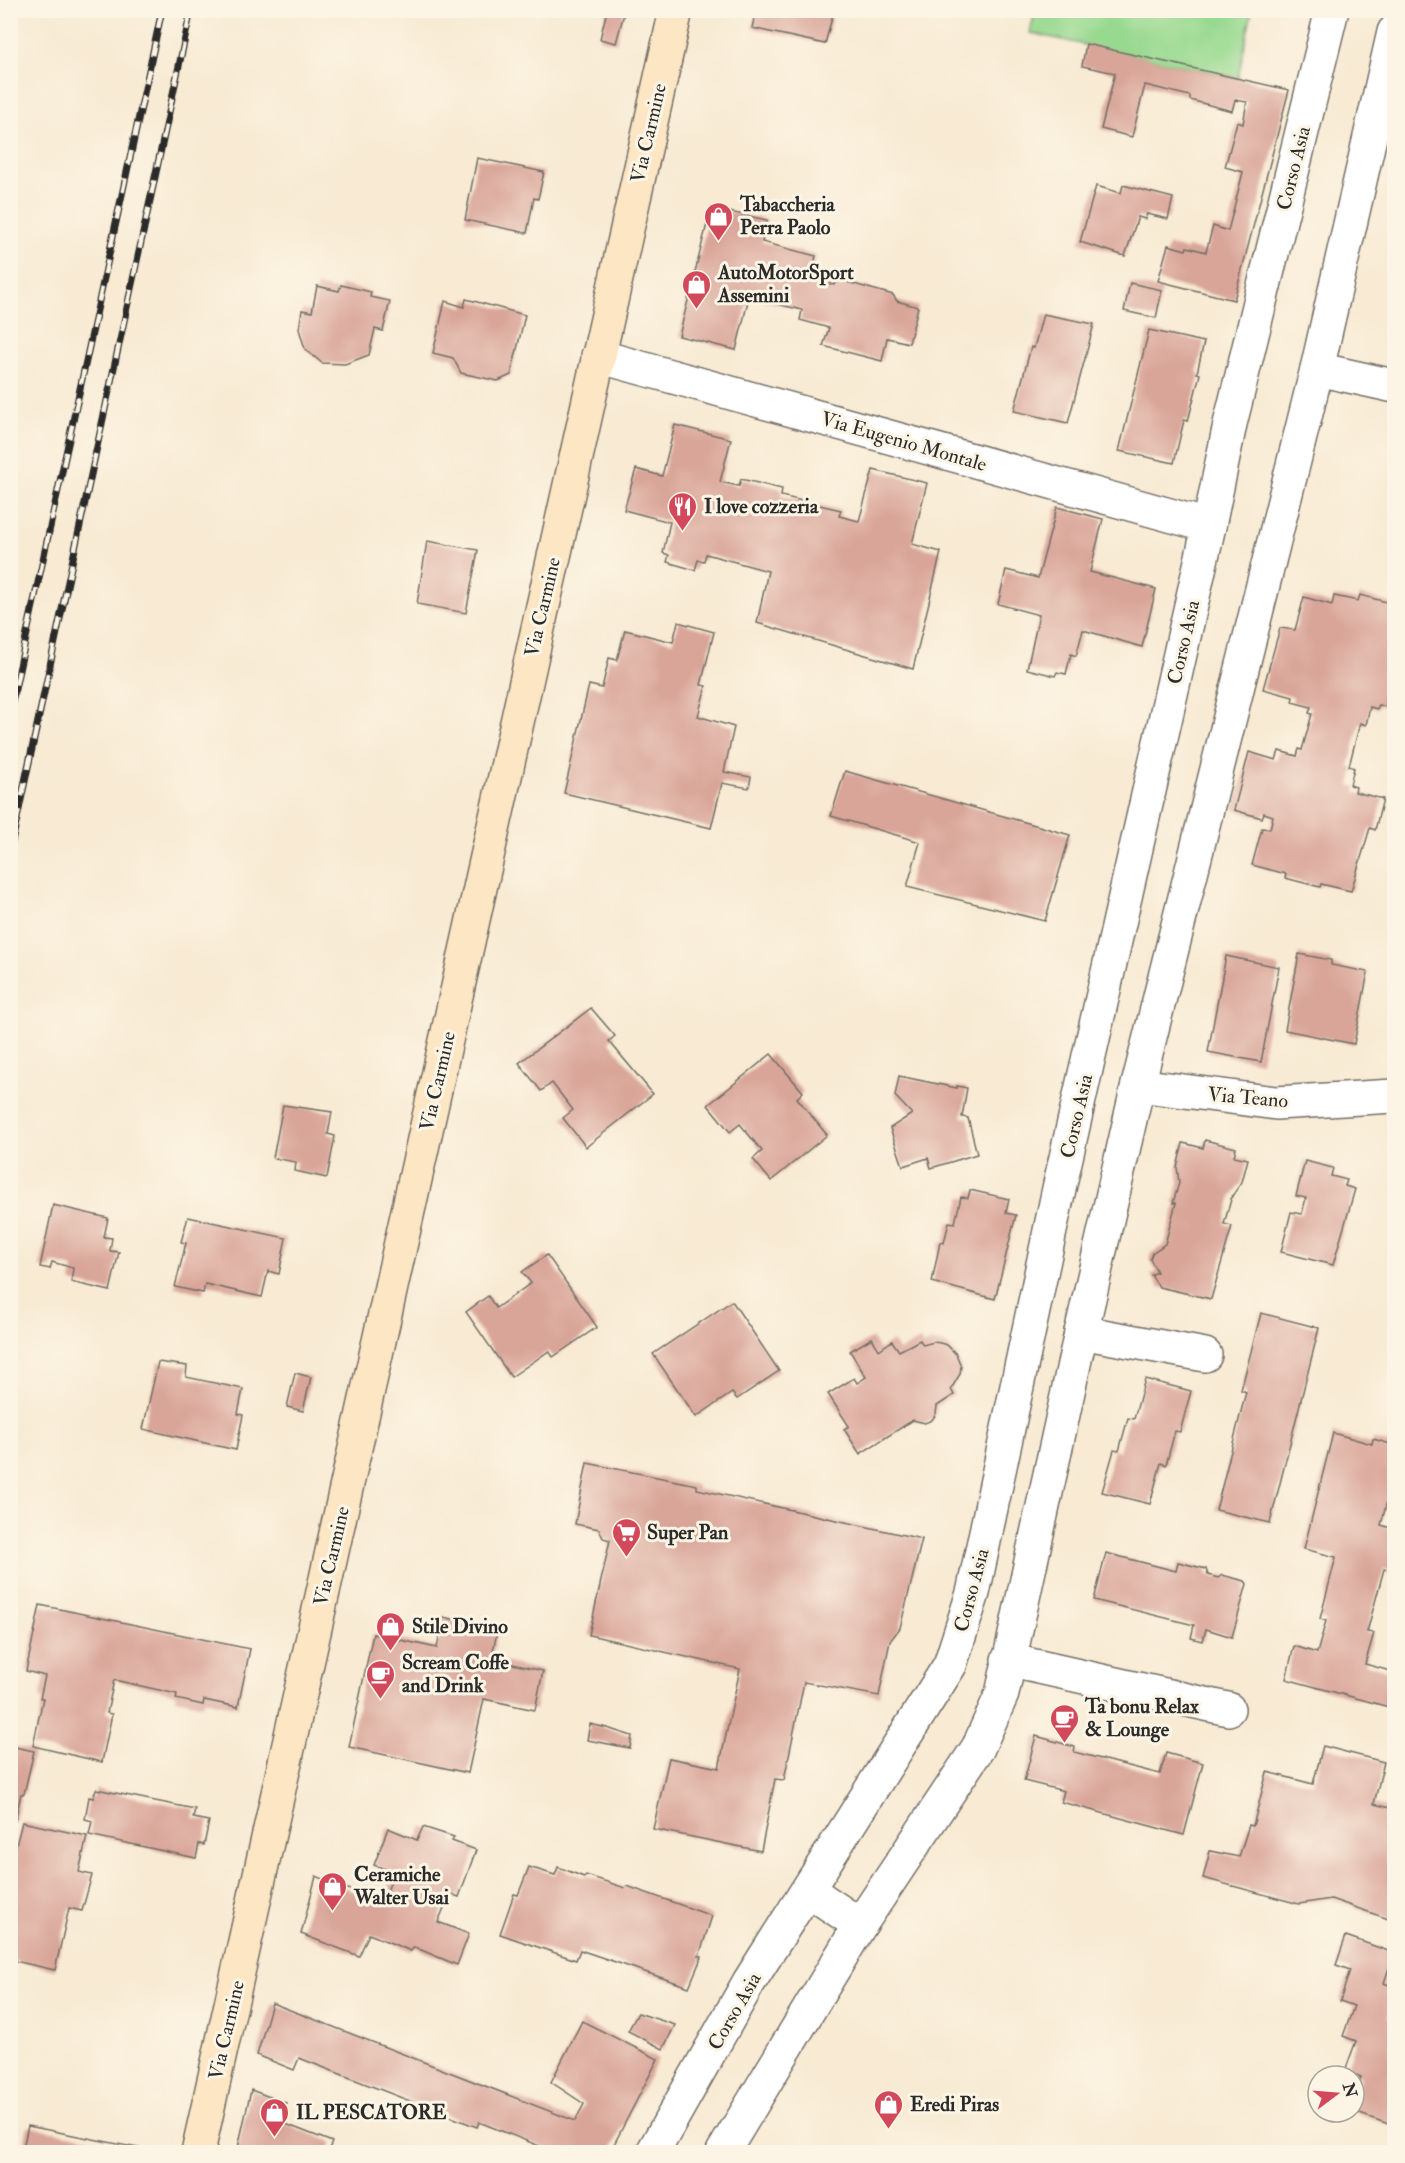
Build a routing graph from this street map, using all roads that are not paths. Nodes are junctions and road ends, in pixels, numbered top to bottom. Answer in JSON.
{"nodes":[{"id":1,"x":676,"y":10,"type":"edge"},
{"id":2,"x":1332,"y":10,"type":"edge"},
{"id":3,"x":1395,"y":32,"type":"edge"},
{"id":4,"x":1391,"y":65,"type":"edge"},
{"id":5,"x":598,"y":356,"type":"junction"},
{"id":6,"x":1317,"y":369,"type":"junction"},
{"id":7,"x":1395,"y":386,"type":"edge"},
{"id":8,"x":1209,"y":526,"type":"junction"},
{"id":9,"x":1138,"y":1085,"type":"junction"},
{"id":10,"x":1395,"y":1096,"type":"edge"},
{"id":11,"x":1081,"y":1332,"type":"junction"},
{"id":12,"x":1205,"y":1355,"type":"dead end"},
{"id":13,"x":1008,"y":1660,"type":"junction"},
{"id":14,"x":1228,"y":1709,"type":"dead end"},
{"id":15,"x":808,"y":1890,"type":"junction"},
{"id":16,"x":860,"y":1925,"type":"junction"},
{"id":17,"x":198,"y":2152,"type":"edge"},
{"id":18,"x":653,"y":2152,"type":"edge"},
{"id":19,"x":723,"y":2152,"type":"edge"}],
"edges":[{"from":1,"to":5,"type":"main road","name":"Via Carmine"},
{"from":2,"to":8,"type":"street","name":"Corso Asia"},
{"from":3,"to":4,"type":"street"},
{"from":4,"to":6,"type":"street"},
{"from":5,"to":8,"type":"street","name":"Via Eugenio Montale"},
{"from":5,"to":17,"type":"main road","name":"Via Carmine"},
{"from":6,"to":7,"type":"street"},
{"from":6,"to":9,"type":"street"},
{"from":8,"to":15,"type":"street","name":"Corso Asia"},
{"from":9,"to":10,"type":"street","name":"Via Teano"},
{"from":9,"to":11,"type":"street"},
{"from":11,"to":12,"type":"street"},
{"from":11,"to":13,"type":"street"},
{"from":13,"to":14,"type":"street"},
{"from":13,"to":16,"type":"street"},
{"from":15,"to":16,"type":"street"},
{"from":15,"to":18,"type":"street","name":"Corso Asia"},
{"from":16,"to":19,"type":"street"}]}
